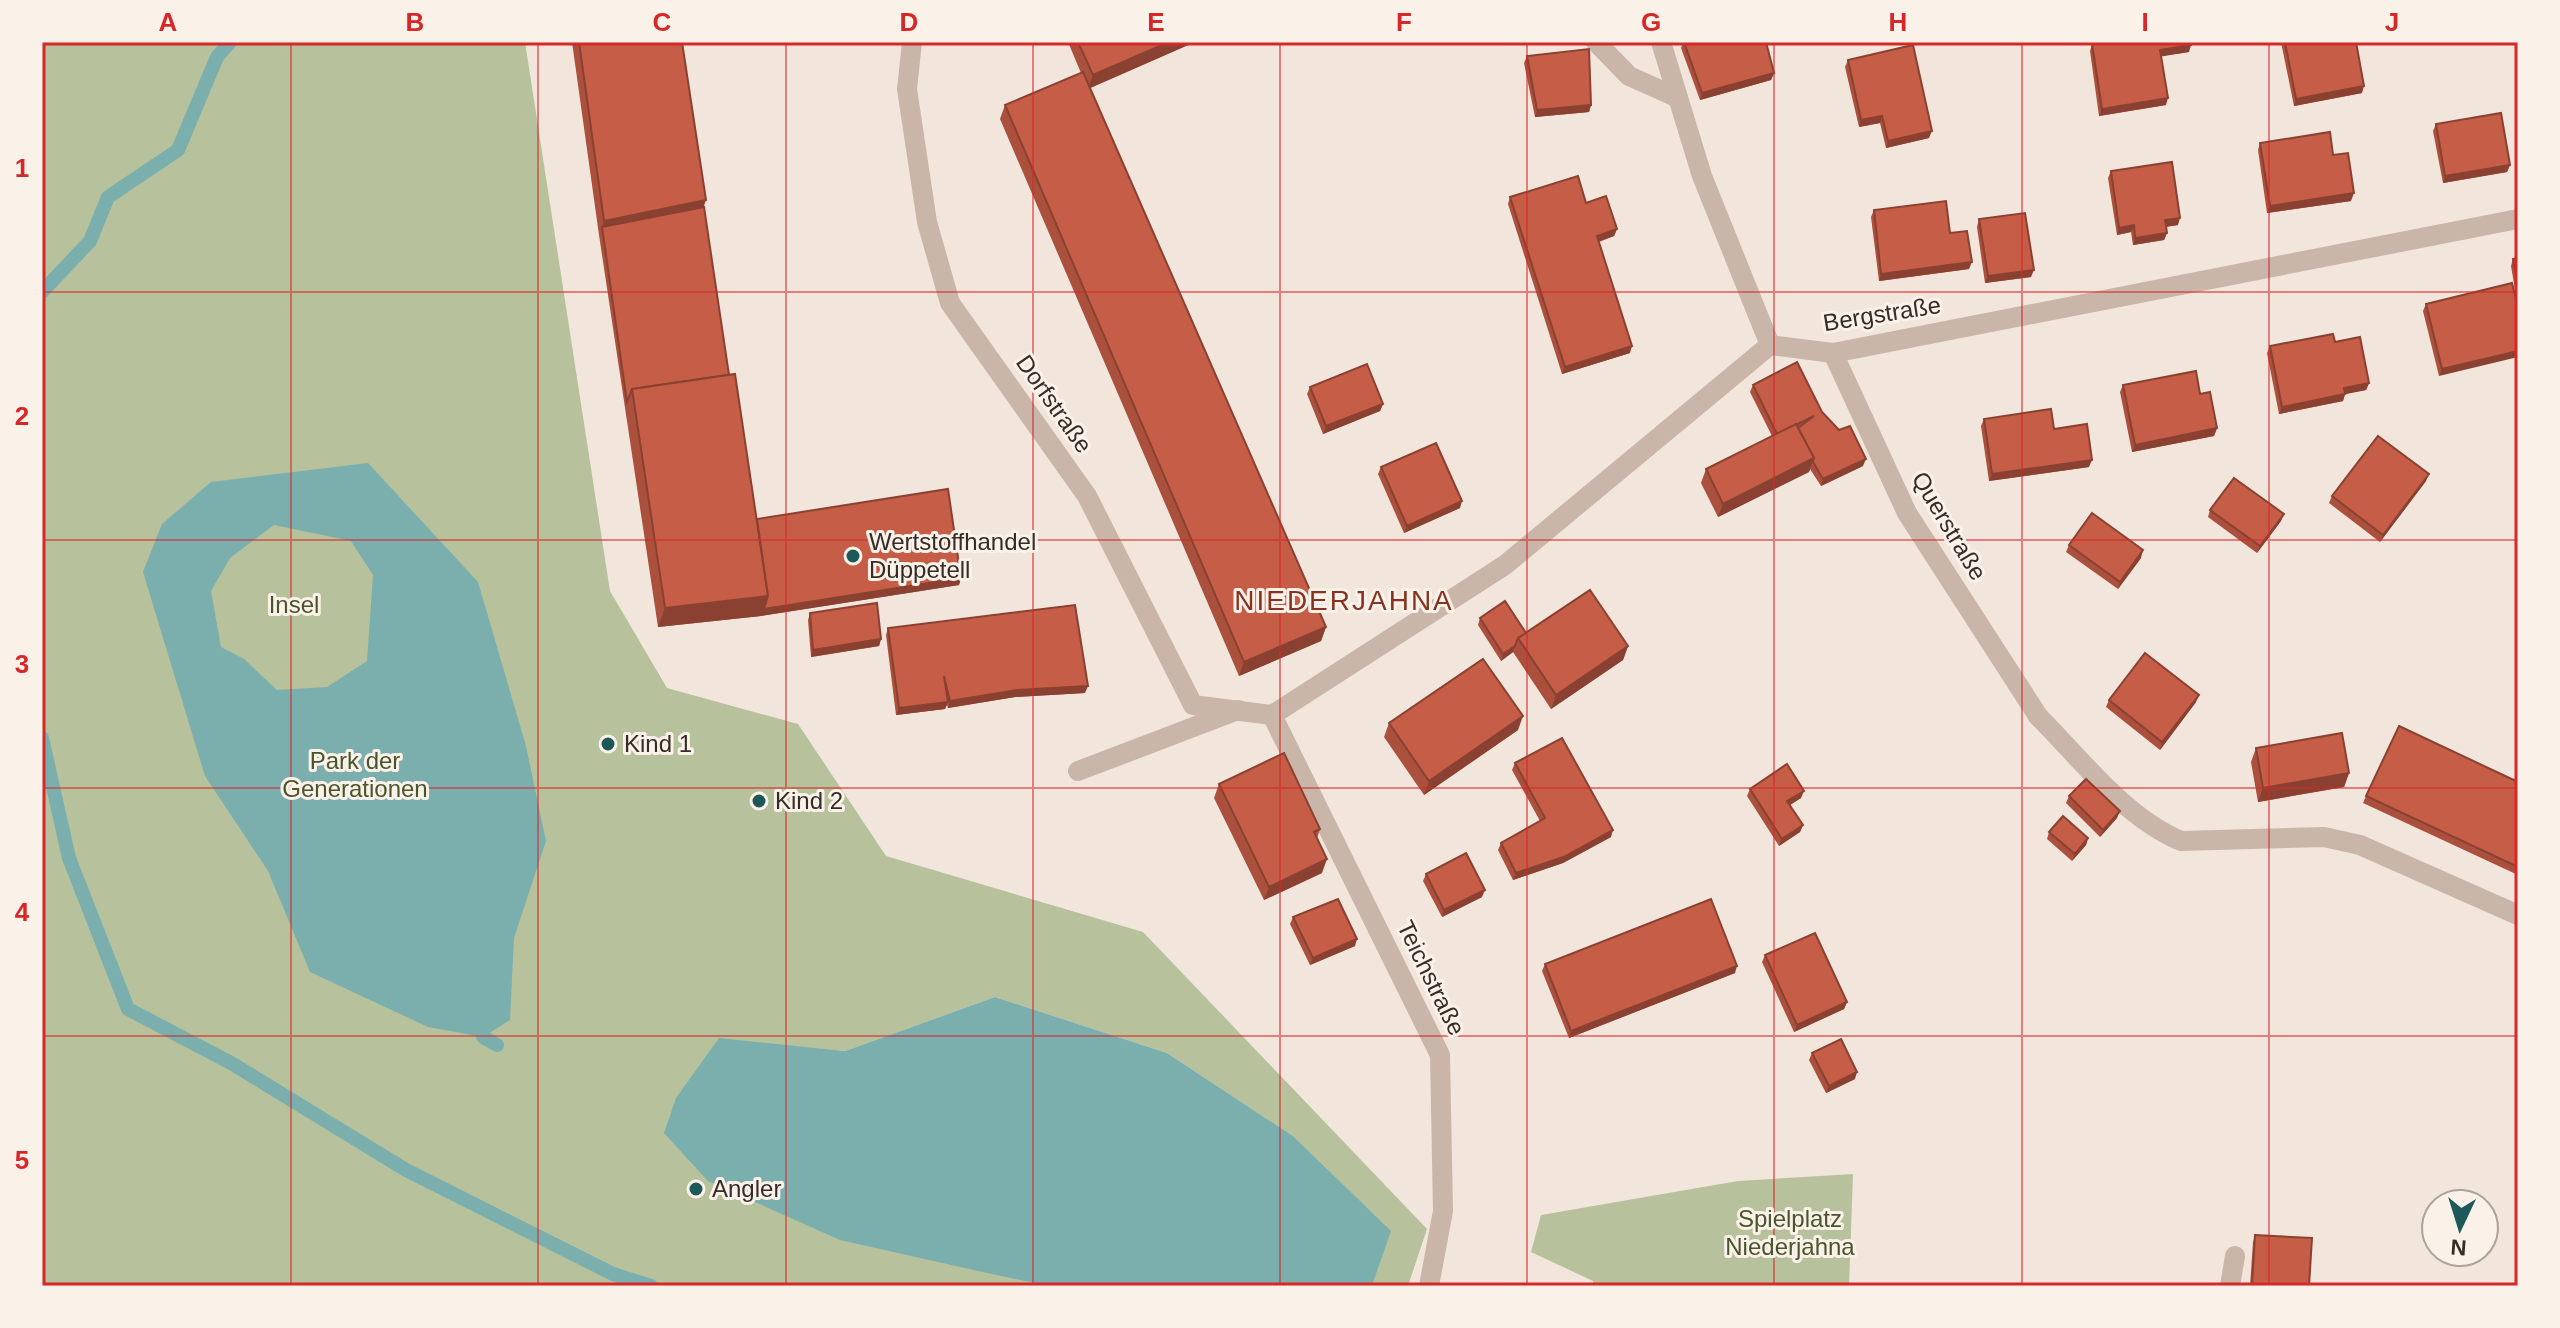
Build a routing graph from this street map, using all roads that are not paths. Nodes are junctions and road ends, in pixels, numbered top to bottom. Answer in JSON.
{"nodes":[{"id":1,"x":912,"y":42,"type":"edge"},
{"id":2,"x":1596,"y":42,"type":"edge"},
{"id":3,"x":1661,"y":42,"type":"edge"},
{"id":4,"x":1678,"y":98,"type":"junction"},
{"id":5,"x":2518,"y":219,"type":"edge"},
{"id":6,"x":1770,"y":345,"type":"junction"},
{"id":7,"x":1833,"y":353,"type":"junction"},
{"id":8,"x":1238,"y":710,"type":"junction"},
{"id":9,"x":1272,"y":715,"type":"junction"},
{"id":10,"x":1078,"y":771,"type":"dead end"},
{"id":11,"x":2518,"y":915,"type":"edge"},
{"id":12,"x":2235,"y":1256,"type":"dead end"},
{"id":13,"x":1429,"y":1286,"type":"edge"},
{"id":14,"x":2230,"y":1286,"type":"edge"}],
"edges":[{"from":1,"to":8,"type":"street","name":"Dorfstraße"},
{"from":2,"to":4,"type":"street"},
{"from":3,"to":4,"type":"street"},
{"from":4,"to":6,"type":"street"},
{"from":5,"to":7,"type":"street","name":"Bergstraße"},
{"from":6,"to":7,"type":"street","name":"Bergstraße"},
{"from":6,"to":9,"type":"street"},
{"from":7,"to":11,"type":"street","name":"Querstraße"},
{"from":8,"to":9,"type":"street","name":"Dorfstraße"},
{"from":8,"to":10,"type":"street"},
{"from":9,"to":13,"type":"street","name":"Teichstraße"},
{"from":12,"to":14,"type":"street"}]}
